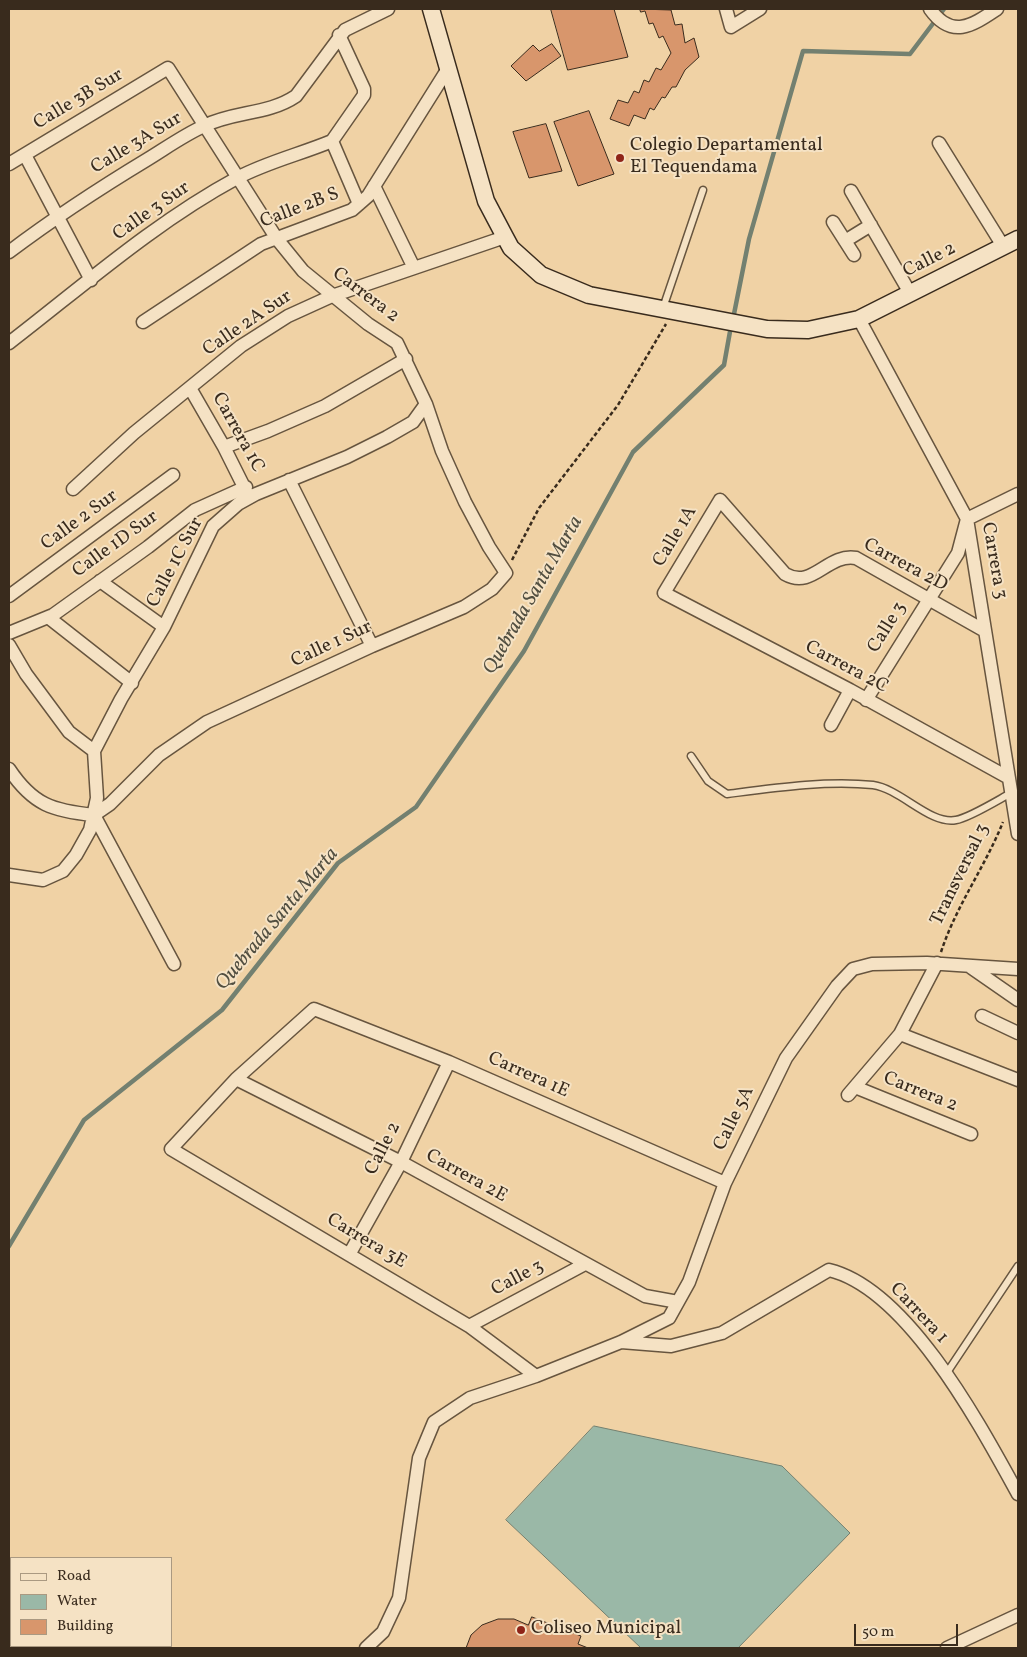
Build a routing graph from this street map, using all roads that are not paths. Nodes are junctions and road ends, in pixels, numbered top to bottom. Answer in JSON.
{"nodes":[{"id":1,"x":388,"y":9,"type":"edge"},
{"id":2,"x":431,"y":9,"type":"edge"},
{"id":3,"x":726,"y":9,"type":"edge"},
{"id":4,"x":760,"y":9,"type":"edge"},
{"id":5,"x":930,"y":9,"type":"edge"},
{"id":6,"x":997,"y":9,"type":"edge"},
{"id":7,"x":339,"y":35,"type":"junction"},
{"id":8,"x":449,"y":67,"type":"junction"},
{"id":9,"x":168,"y":68,"type":"joint"},
{"id":10,"x":204,"y":126,"type":"junction"},
{"id":11,"x":332,"y":141,"type":"junction"},
{"id":12,"x":939,"y":144,"type":"dead end"},
{"id":13,"x":25,"y":155,"type":"junction"},
{"id":14,"x":9,"y":164,"type":"edge"},
{"id":15,"x":237,"y":178,"type":"junction"},
{"id":16,"x":374,"y":186,"type":"junction"},
{"id":17,"x":703,"y":190,"type":"dead end"},
{"id":18,"x":851,"y":191,"type":"dead end"},
{"id":19,"x":359,"y":204,"type":"junction"},
{"id":20,"x":57,"y":215,"type":"junction"},
{"id":21,"x":833,"y":222,"type":"dead end"},
{"id":22,"x":871,"y":225,"type":"junction"},
{"id":23,"x":505,"y":237,"type":"junction"},
{"id":24,"x":277,"y":239,"type":"junction"},
{"id":25,"x":1018,"y":239,"type":"edge"},
{"id":26,"x":845,"y":241,"type":"junction"},
{"id":27,"x":1003,"y":246,"type":"junction"},
{"id":28,"x":9,"y":252,"type":"edge"},
{"id":29,"x":854,"y":255,"type":"dead end"},
{"id":30,"x":414,"y":268,"type":"junction"},
{"id":31,"x":91,"y":280,"type":"junction"},
{"id":32,"x":910,"y":294,"type":"junction"},
{"id":33,"x":332,"y":296,"type":"junction"},
{"id":34,"x":668,"y":311,"type":"junction"},
{"id":35,"x":860,"y":319,"type":"junction"},
{"id":36,"x":143,"y":322,"type":"dead end"},
{"id":37,"x":9,"y":343,"type":"edge"},
{"id":38,"x":406,"y":359,"type":"junction"},
{"id":39,"x":190,"y":388,"type":"junction"},
{"id":40,"x":426,"y":404,"type":"junction"},
{"id":41,"x":224,"y":447,"type":"junction"},
{"id":42,"x":172,"y":475,"type":"dead end"},
{"id":43,"x":289,"y":480,"type":"junction"},
{"id":44,"x":73,"y":489,"type":"dead end"},
{"id":45,"x":247,"y":492,"type":"junction"},
{"id":46,"x":1018,"y":494,"type":"edge"},
{"id":47,"x":720,"y":500,"type":"joint"},
{"id":48,"x":967,"y":519,"type":"junction"},
{"id":49,"x":506,"y":572,"type":"joint"},
{"id":50,"x":100,"y":580,"type":"junction"},
{"id":51,"x":664,"y":593,"type":"joint"},
{"id":52,"x":9,"y":596,"type":"edge"},
{"id":53,"x":928,"y":599,"type":"junction"},
{"id":54,"x":48,"y":617,"type":"junction"},
{"id":55,"x":164,"y":627,"type":"junction"},
{"id":56,"x":986,"y":631,"type":"junction"},
{"id":57,"x":9,"y":633,"type":"edge"},
{"id":58,"x":9,"y":644,"type":"edge"},
{"id":59,"x":372,"y":646,"type":"junction"},
{"id":60,"x":132,"y":683,"type":"junction"},
{"id":61,"x":850,"y":690,"type":"junction"},
{"id":62,"x":866,"y":700,"type":"junction"},
{"id":63,"x":831,"y":725,"type":"dead end"},
{"id":64,"x":94,"y":751,"type":"junction"},
{"id":65,"x":691,"y":756,"type":"dead end"},
{"id":66,"x":9,"y":769,"type":"edge"},
{"id":67,"x":1009,"y":778,"type":"junction"},
{"id":68,"x":1014,"y":795,"type":"edge"},
{"id":69,"x":94,"y":815,"type":"junction"},
{"id":70,"x":1018,"y":834,"type":"edge"},
{"id":71,"x":9,"y":875,"type":"edge"},
{"id":72,"x":937,"y":963,"type":"junction"},
{"id":73,"x":174,"y":964,"type":"dead end"},
{"id":74,"x":969,"y":966,"type":"junction"},
{"id":75,"x":1018,"y":968,"type":"edge"},
{"id":76,"x":1018,"y":1000,"type":"edge"},
{"id":77,"x":982,"y":1016,"type":"dead end"},
{"id":78,"x":1018,"y":1033,"type":"edge"},
{"id":79,"x":900,"y":1034,"type":"junction"},
{"id":80,"x":449,"y":1062,"type":"junction"},
{"id":81,"x":236,"y":1079,"type":"junction"},
{"id":82,"x":1018,"y":1080,"type":"edge"},
{"id":83,"x":971,"y":1134,"type":"dead end"},
{"id":84,"x":401,"y":1162,"type":"junction"},
{"id":85,"x":725,"y":1183,"type":"junction"},
{"id":86,"x":350,"y":1254,"type":"junction"},
{"id":87,"x":585,"y":1264,"type":"junction"},
{"id":88,"x":1018,"y":1266,"type":"edge"},
{"id":89,"x":678,"y":1302,"type":"junction"},
{"id":90,"x":469,"y":1326,"type":"junction"},
{"id":91,"x":621,"y":1342,"type":"junction"},
{"id":92,"x":946,"y":1374,"type":"junction"},
{"id":93,"x":536,"y":1376,"type":"junction"},
{"id":94,"x":1018,"y":1494,"type":"edge"},
{"id":95,"x":1018,"y":1615,"type":"edge"},
{"id":96,"x":384,"y":1632,"type":"junction"},
{"id":97,"x":366,"y":1648,"type":"edge"},
{"id":98,"x":376,"y":1648,"type":"edge"},
{"id":99,"x":947,"y":1648,"type":"edge"}],
"edges":[{"from":1,"to":7,"type":"street"},
{"from":2,"to":8,"type":"main road","name":"Calle 2"},
{"from":3,"to":4,"type":"street"},
{"from":5,"to":6,"type":"street"},
{"from":7,"to":10,"type":"street","name":"Calle 3A Sur"},
{"from":7,"to":11,"type":"street"},
{"from":8,"to":16,"type":"street","name":"Calle 2B S"},
{"from":8,"to":23,"type":"main road","name":"Calle 2"},
{"from":9,"to":10,"type":"street","name":"Carrera 2"},
{"from":9,"to":13,"type":"street","name":"Calle 3B Sur"},
{"from":10,"to":15,"type":"street","name":"Carrera 2"},
{"from":10,"to":20,"type":"street","name":"Calle 3A Sur"},
{"from":11,"to":15,"type":"street","name":"Calle 3 Sur"},
{"from":11,"to":19,"type":"street"},
{"from":12,"to":27,"type":"street"},
{"from":13,"to":14,"type":"street","name":"Calle 3B Sur"},
{"from":13,"to":20,"type":"street"},
{"from":15,"to":24,"type":"street","name":"Carrera 2"},
{"from":15,"to":31,"type":"street","name":"Calle 3 Sur"},
{"from":16,"to":19,"type":"street","name":"Calle 2B S"},
{"from":16,"to":30,"type":"street"},
{"from":17,"to":34,"type":"lane"},
{"from":18,"to":22,"type":"street"},
{"from":19,"to":24,"type":"street","name":"Calle 2B S"},
{"from":20,"to":28,"type":"street","name":"Calle 3A Sur"},
{"from":20,"to":31,"type":"street"},
{"from":21,"to":26,"type":"street"},
{"from":22,"to":26,"type":"street"},
{"from":22,"to":32,"type":"street"},
{"from":23,"to":30,"type":"street","name":"Calle 2A Sur"},
{"from":23,"to":34,"type":"main road","name":"Calle 2"},
{"from":24,"to":33,"type":"street","name":"Carrera 2"},
{"from":24,"to":36,"type":"street","name":"Calle 2B S"},
{"from":25,"to":27,"type":"main road","name":"Calle 2"},
{"from":26,"to":29,"type":"street"},
{"from":27,"to":32,"type":"main road","name":"Calle 2"},
{"from":30,"to":33,"type":"street","name":"Calle 2A Sur"},
{"from":31,"to":37,"type":"street","name":"Calle 3 Sur"},
{"from":32,"to":35,"type":"main road","name":"Calle 2"},
{"from":33,"to":38,"type":"street","name":"Carrera 2"},
{"from":33,"to":39,"type":"street","name":"Calle 2A Sur"},
{"from":34,"to":35,"type":"main road","name":"Calle 2"},
{"from":35,"to":48,"type":"street","name":"Carrera 3"},
{"from":38,"to":40,"type":"street","name":"Carrera 2"},
{"from":38,"to":41,"type":"street"},
{"from":39,"to":41,"type":"street","name":"Carrera 1C"},
{"from":39,"to":44,"type":"street","name":"Calle 2A Sur"},
{"from":40,"to":43,"type":"street","name":"Calle 1C Sur"},
{"from":40,"to":49,"type":"street","name":"Carrera 2"},
{"from":41,"to":45,"type":"street","name":"Carrera 1C"},
{"from":42,"to":52,"type":"street","name":"Calle 2 Sur"},
{"from":43,"to":45,"type":"street","name":"Calle 1C Sur"},
{"from":43,"to":59,"type":"street"},
{"from":45,"to":50,"type":"street","name":"Calle 1D Sur"},
{"from":45,"to":55,"type":"street","name":"Calle 1C Sur"},
{"from":46,"to":48,"type":"street"},
{"from":47,"to":51,"type":"street","name":"Calle 1A"},
{"from":47,"to":53,"type":"street","name":"Carrera 2D"},
{"from":48,"to":53,"type":"street","name":"Calle 3"},
{"from":48,"to":56,"type":"street","name":"Carrera 3"},
{"from":49,"to":59,"type":"street","name":"Calle 1 Sur"},
{"from":50,"to":54,"type":"street","name":"Calle 1D Sur"},
{"from":50,"to":55,"type":"street"},
{"from":51,"to":61,"type":"street","name":"Carrera 2C"},
{"from":53,"to":56,"type":"street","name":"Carrera 2D"},
{"from":53,"to":62,"type":"street","name":"Calle 3"},
{"from":54,"to":57,"type":"street","name":"Calle 1D Sur"},
{"from":54,"to":60,"type":"street"},
{"from":55,"to":60,"type":"street","name":"Calle 1C Sur"},
{"from":56,"to":67,"type":"street","name":"Carrera 3"},
{"from":58,"to":64,"type":"street"},
{"from":59,"to":69,"type":"street","name":"Calle 1 Sur"},
{"from":60,"to":64,"type":"street","name":"Calle 1C Sur"},
{"from":61,"to":62,"type":"street","name":"Carrera 2C"},
{"from":61,"to":63,"type":"street"},
{"from":62,"to":67,"type":"street","name":"Carrera 2C"},
{"from":64,"to":69,"type":"street"},
{"from":65,"to":68,"type":"lane"},
{"from":66,"to":69,"type":"street"},
{"from":67,"to":68,"type":"street","name":"Carrera 3"},
{"from":68,"to":70,"type":"street","name":"Carrera 3"},
{"from":69,"to":71,"type":"street"},
{"from":69,"to":73,"type":"street"},
{"from":72,"to":74,"type":"street","name":"Calle 5A"},
{"from":72,"to":79,"type":"street"},
{"from":72,"to":85,"type":"street","name":"Calle 5A"},
{"from":74,"to":75,"type":"street","name":"Calle 5A"},
{"from":74,"to":76,"type":"street"},
{"from":77,"to":78,"type":"street"},
{"from":79,"to":82,"type":"street"},
{"from":79,"to":83,"type":"street","name":"Carrera 2"},
{"from":80,"to":81,"type":"street","name":"Carrera 1E"},
{"from":80,"to":84,"type":"street","name":"Calle 2"},
{"from":80,"to":85,"type":"street","name":"Carrera 1E"},
{"from":81,"to":84,"type":"street","name":"Carrera 2E"},
{"from":81,"to":86,"type":"street","name":"Carrera 3E"},
{"from":84,"to":86,"type":"street","name":"Calle 2"},
{"from":84,"to":87,"type":"street","name":"Carrera 2E"},
{"from":85,"to":89,"type":"street","name":"Calle 5A"},
{"from":86,"to":90,"type":"street","name":"Carrera 3E"},
{"from":87,"to":89,"type":"street","name":"Carrera 2E"},
{"from":87,"to":90,"type":"street","name":"Calle 3"},
{"from":88,"to":92,"type":"lane"},
{"from":89,"to":91,"type":"street","name":"Calle 5A"},
{"from":90,"to":93,"type":"street","name":"Carrera 3E"},
{"from":91,"to":92,"type":"street","name":"Carrera 1"},
{"from":91,"to":93,"type":"street","name":"Calle 5A"},
{"from":92,"to":94,"type":"street","name":"Carrera 1"},
{"from":93,"to":96,"type":"street","name":"Calle 5A"},
{"from":95,"to":99,"type":"street"},
{"from":96,"to":97,"type":"street"},
{"from":96,"to":98,"type":"street","name":"Calle 5A"}]}
